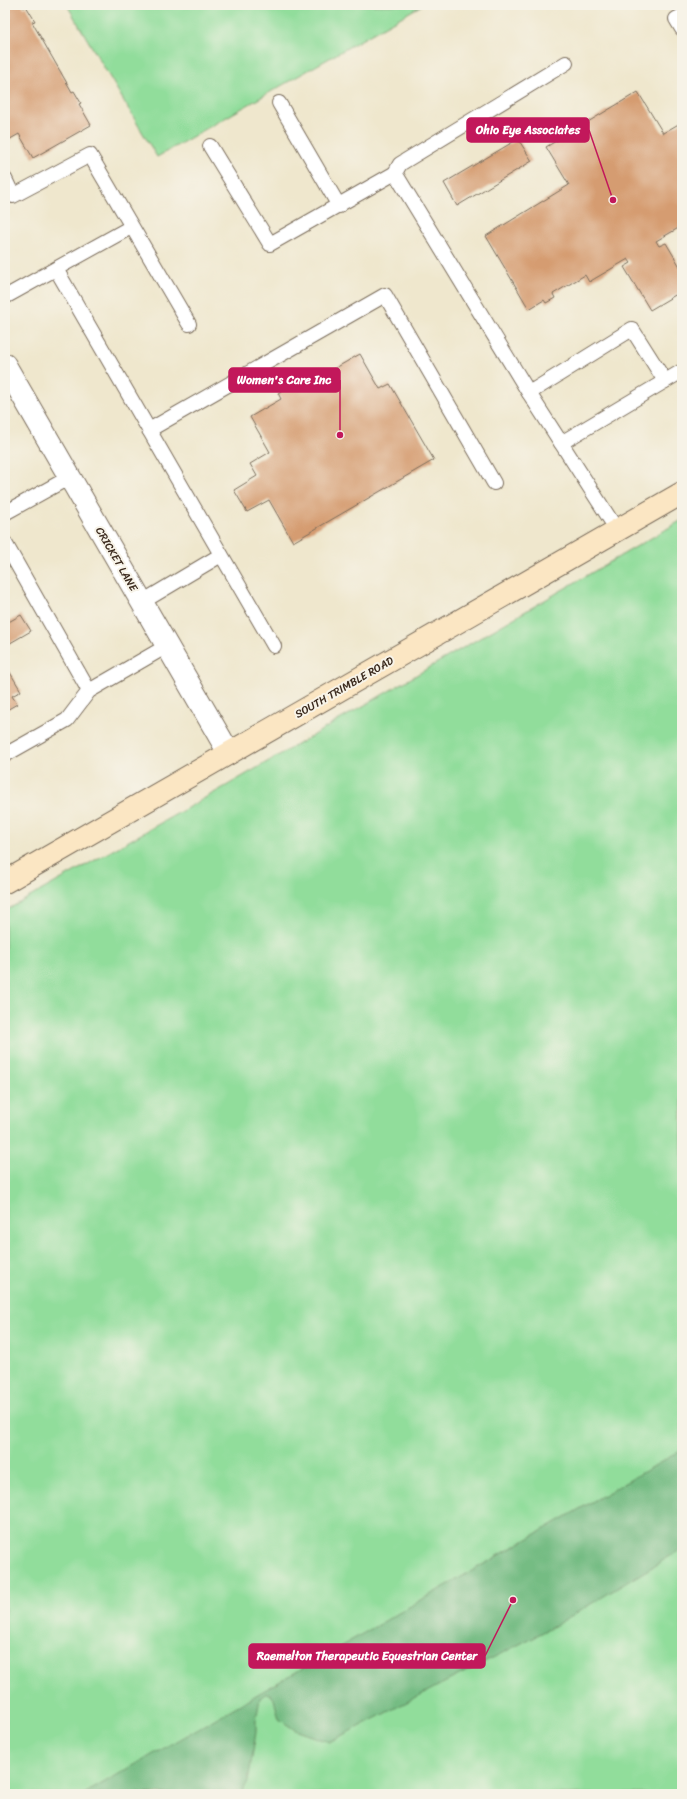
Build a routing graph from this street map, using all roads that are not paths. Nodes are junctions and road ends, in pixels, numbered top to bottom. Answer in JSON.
{"nodes":[{"id":1,"x":682,"y":16,"type":"edge"},
{"id":2,"x":682,"y":29,"type":"edge"},
{"id":3,"x":566,"y":63,"type":"dead end"},
{"id":4,"x":279,"y":103,"type":"dead end"},
{"id":5,"x":210,"y":146,"type":"dead end"},
{"id":6,"x":395,"y":173,"type":"junction"},
{"id":7,"x":5,"y":179,"type":"edge"},
{"id":8,"x":339,"y":206,"type":"junction"},
{"id":9,"x":131,"y":227,"type":"junction"},
{"id":10,"x":56,"y":269,"type":"junction"},
{"id":11,"x":5,"y":297,"type":"edge"},
{"id":12,"x":189,"y":324,"type":"dead end"},
{"id":13,"x":5,"y":365,"type":"edge"},
{"id":14,"x":682,"y":371,"type":"edge"},
{"id":15,"x":665,"y":381,"type":"junction"},
{"id":16,"x":529,"y":393,"type":"junction"},
{"id":17,"x":149,"y":430,"type":"junction"},
{"id":18,"x":561,"y":443,"type":"junction"},
{"id":19,"x":70,"y":477,"type":"junction"},
{"id":20,"x":494,"y":482,"type":"dead end"},
{"id":21,"x":682,"y":493,"type":"edge"},
{"id":22,"x":5,"y":514,"type":"edge"},
{"id":23,"x":617,"y":530,"type":"junction"},
{"id":24,"x":5,"y":543,"type":"edge"},
{"id":25,"x":221,"y":555,"type":"junction"},
{"id":26,"x":142,"y":602,"type":"junction"},
{"id":27,"x":167,"y":646,"type":"junction"},
{"id":28,"x":274,"y":646,"type":"dead end"},
{"id":29,"x":89,"y":691,"type":"junction"},
{"id":30,"x":229,"y":753,"type":"junction"},
{"id":31,"x":5,"y":755,"type":"edge"},
{"id":32,"x":5,"y":882,"type":"edge"}],
"edges":[{"from":1,"to":2,"type":"lane"},
{"from":3,"to":6,"type":"lane"},
{"from":4,"to":8,"type":"lane"},
{"from":5,"to":8,"type":"lane"},
{"from":6,"to":8,"type":"lane"},
{"from":6,"to":16,"type":"lane"},
{"from":7,"to":9,"type":"lane"},
{"from":9,"to":10,"type":"lane"},
{"from":9,"to":12,"type":"lane"},
{"from":10,"to":11,"type":"lane"},
{"from":10,"to":17,"type":"lane"},
{"from":13,"to":19,"type":"street","name":"CRICKET LANE"},
{"from":14,"to":15,"type":"lane"},
{"from":15,"to":16,"type":"lane"},
{"from":15,"to":18,"type":"lane"},
{"from":16,"to":18,"type":"lane"},
{"from":17,"to":20,"type":"lane"},
{"from":17,"to":25,"type":"lane"},
{"from":18,"to":23,"type":"lane"},
{"from":19,"to":22,"type":"lane"},
{"from":19,"to":26,"type":"street","name":"CRICKET LANE"},
{"from":21,"to":23,"type":"main road","name":"SOUTH TRIMBLE ROAD"},
{"from":23,"to":30,"type":"main road","name":"SOUTH TRIMBLE ROAD"},
{"from":24,"to":29,"type":"lane"},
{"from":25,"to":26,"type":"lane"},
{"from":25,"to":28,"type":"lane"},
{"from":26,"to":27,"type":"street","name":"CRICKET LANE"},
{"from":27,"to":29,"type":"lane"},
{"from":27,"to":30,"type":"street","name":"CRICKET LANE"},
{"from":29,"to":31,"type":"lane"},
{"from":30,"to":32,"type":"main road","name":"SOUTH TRIMBLE ROAD"}]}
